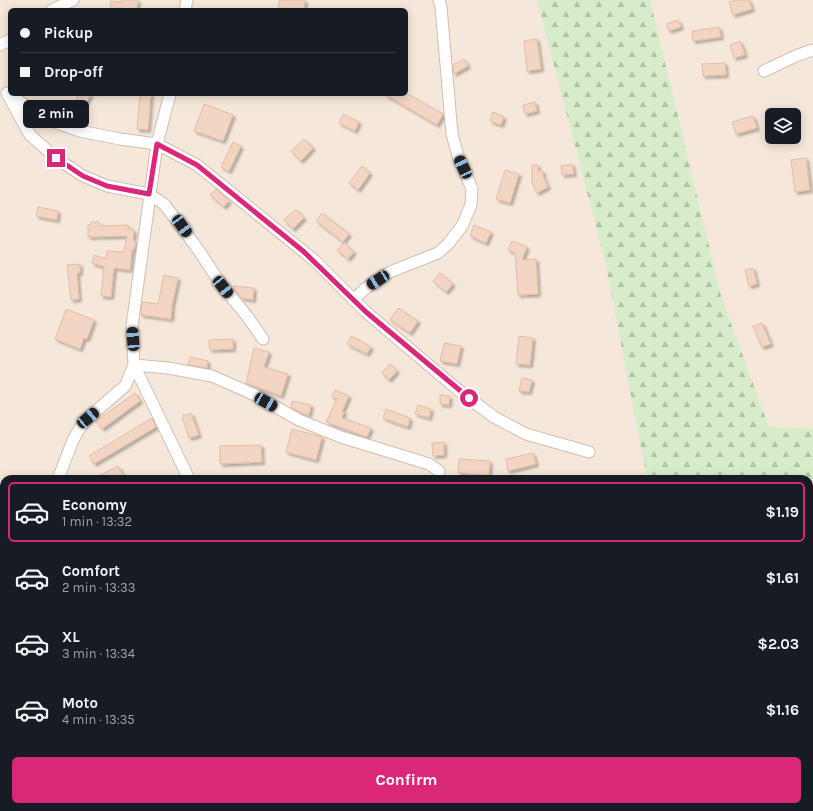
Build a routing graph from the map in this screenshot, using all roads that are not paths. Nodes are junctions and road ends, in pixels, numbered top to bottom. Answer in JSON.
{"nodes":[{"id":1,"x":73,"y":0,"type":"edge"},
{"id":2,"x":439,"y":0,"type":"edge"},
{"id":3,"x":56,"y":8,"type":"edge"},
{"id":4,"x":813,"y":50,"type":"edge"},
{"id":5,"x":764,"y":70,"type":"dead end"},
{"id":6,"x":9,"y":96,"type":"edge"},
{"id":7,"x":13,"y":96,"type":"edge"},
{"id":8,"x":169,"y":96,"type":"edge"},
{"id":9,"x":157,"y":144,"type":"junction"},
{"id":10,"x":149,"y":194,"type":"junction"},
{"id":11,"x":353,"y":300,"type":"junction"},
{"id":12,"x":263,"y":339,"type":"dead end"},
{"id":13,"x":134,"y":365,"type":"junction"},
{"id":14,"x":589,"y":452,"type":"dead end"},
{"id":15,"x":439,"y":471,"type":"dead end"},
{"id":16,"x":60,"y":475,"type":"edge"},
{"id":17,"x":187,"y":475,"type":"edge"}],
"edges":[{"from":1,"to":3,"type":"street"},
{"from":2,"to":11,"type":"street"},
{"from":4,"to":5,"type":"street"},
{"from":6,"to":10,"type":"street"},
{"from":7,"to":9,"type":"street"},
{"from":8,"to":9,"type":"street"},
{"from":9,"to":10,"type":"street"},
{"from":9,"to":11,"type":"street"},
{"from":10,"to":12,"type":"street"},
{"from":10,"to":13,"type":"street"},
{"from":11,"to":14,"type":"street"},
{"from":13,"to":15,"type":"street"},
{"from":13,"to":16,"type":"street"},
{"from":13,"to":17,"type":"street"}]}
